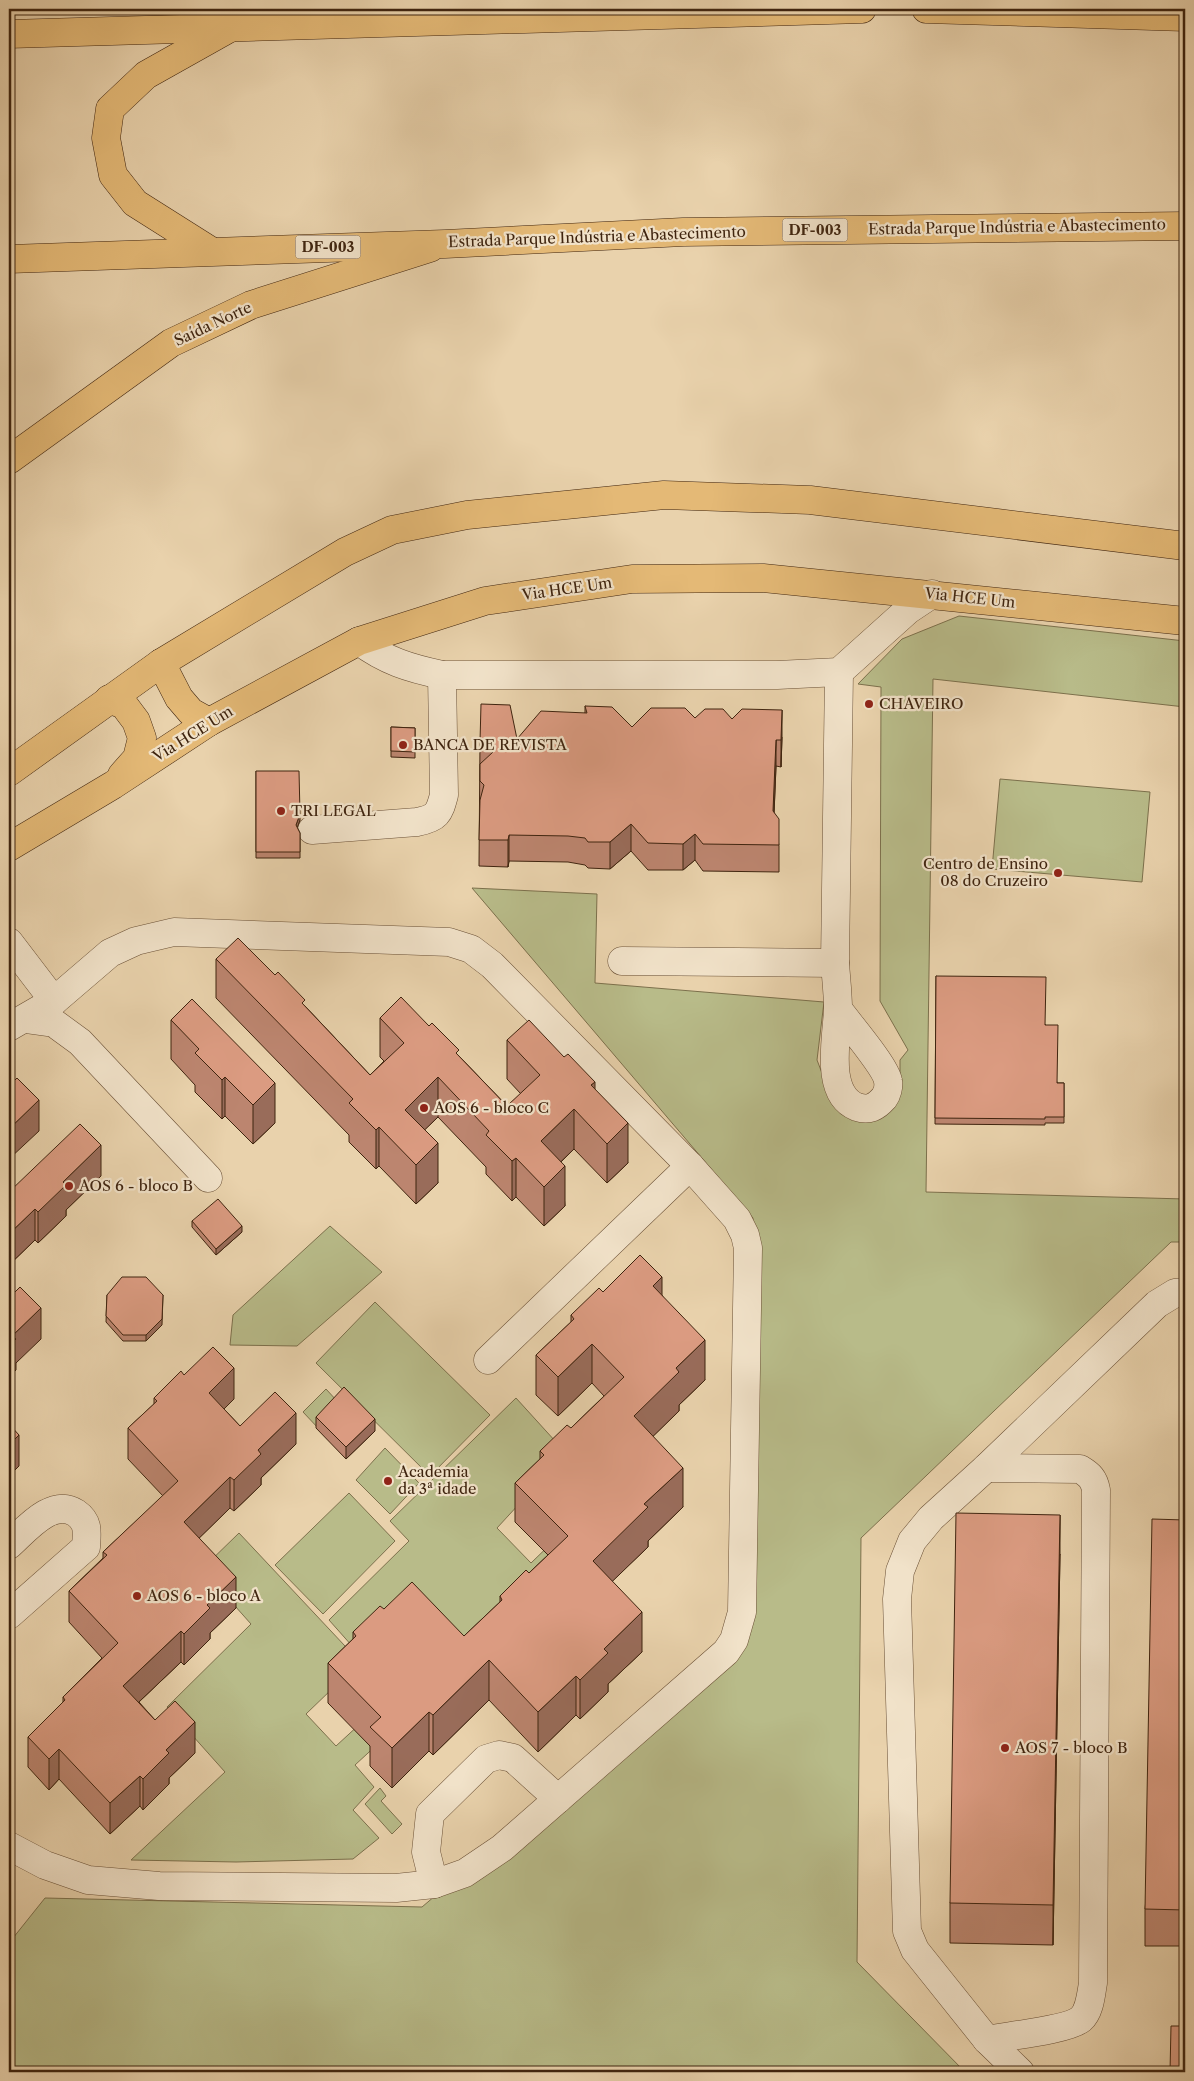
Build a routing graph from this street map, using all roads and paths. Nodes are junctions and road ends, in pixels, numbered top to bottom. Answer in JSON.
{"nodes":[{"id":1,"x":397,"y":9,"type":"edge"},
{"id":2,"x":862,"y":9,"type":"edge"},
{"id":3,"x":926,"y":9,"type":"edge"},
{"id":4,"x":1185,"y":17,"type":"edge"},
{"id":5,"x":454,"y":22,"type":"junction"},
{"id":6,"x":231,"y":27,"type":"junction"},
{"id":7,"x":9,"y":34,"type":"edge"},
{"id":8,"x":1185,"y":226,"type":"edge"},
{"id":9,"x":445,"y":244,"type":"junction"},
{"id":10,"x":210,"y":251,"type":"junction"},
{"id":11,"x":9,"y":259,"type":"edge"},
{"id":12,"x":9,"y":460,"type":"edge"},
{"id":13,"x":1185,"y":546,"type":"edge"},
{"id":14,"x":932,"y":594,"type":"junction"},
{"id":15,"x":1185,"y":621,"type":"edge"},
{"id":16,"x":359,"y":641,"type":"junction"},
{"id":17,"x":161,"y":663,"type":"junction"},
{"id":18,"x":839,"y":672,"type":"junction"},
{"id":19,"x":442,"y":675,"type":"junction"},
{"id":20,"x":109,"y":699,"type":"junction"},
{"id":21,"x":209,"y":722,"type":"junction"},
{"id":22,"x":9,"y":772,"type":"edge"},
{"id":23,"x":113,"y":785,"type":"junction"},
{"id":24,"x":312,"y":830,"type":"dead end"},
{"id":25,"x":9,"y":846,"type":"edge"},
{"id":26,"x":9,"y":942,"type":"edge"},
{"id":27,"x":622,"y":961,"type":"dead end"},
{"id":28,"x":835,"y":963,"type":"junction"},
{"id":29,"x":54,"y":1001,"type":"junction"},
{"id":30,"x":838,"y":1009,"type":"dead end"},
{"id":31,"x":17,"y":1023,"type":"edge"},
{"id":32,"x":690,"y":1166,"type":"junction"},
{"id":33,"x":208,"y":1178,"type":"dead end"},
{"id":34,"x":1185,"y":1292,"type":"edge"},
{"id":35,"x":488,"y":1360,"type":"dead end"},
{"id":36,"x":986,"y":1468,"type":"junction"},
{"id":37,"x":9,"y":1545,"type":"edge"},
{"id":38,"x":9,"y":1615,"type":"edge"},
{"id":39,"x":558,"y":1799,"type":"junction"},
{"id":40,"x":9,"y":1846,"type":"edge"},
{"id":41,"x":434,"y":1884,"type":"junction"},
{"id":42,"x":987,"y":2040,"type":"junction"},
{"id":43,"x":1020,"y":2072,"type":"edge"}],
"edges":[{"from":1,"to":5,"type":"main road"},
{"from":2,"to":5,"type":"main road"},
{"from":3,"to":4,"type":"main road"},
{"from":5,"to":6,"type":"main road"},
{"from":6,"to":7,"type":"main road"},
{"from":6,"to":10,"type":"main road"},
{"from":8,"to":9,"type":"main road","name":"Estrada Parque Indústria e Abastecimento","number":"DF-003"},
{"from":9,"to":10,"type":"main road","name":"Estrada Parque Indústria e Abastecimento","number":"DF-003"},
{"from":9,"to":12,"type":"main road","name":"Saída Norte"},
{"from":10,"to":11,"type":"main road","name":"Estrada Parque Indústria e Abastecimento","number":"DF-003"},
{"from":13,"to":17,"type":"main road"},
{"from":14,"to":15,"type":"main road","name":"Via HCE Um"},
{"from":14,"to":16,"type":"main road","name":"Via HCE Um"},
{"from":14,"to":18,"type":"street"},
{"from":16,"to":19,"type":"street"},
{"from":16,"to":21,"type":"main road","name":"Via HCE Um"},
{"from":17,"to":20,"type":"main road"},
{"from":17,"to":21,"type":"main road"},
{"from":18,"to":19,"type":"street"},
{"from":18,"to":28,"type":"street"},
{"from":19,"to":24,"type":"street"},
{"from":20,"to":22,"type":"main road"},
{"from":20,"to":23,"type":"main road"},
{"from":21,"to":23,"type":"main road","name":"Via HCE Um"},
{"from":23,"to":25,"type":"main road","name":"Via HCE Um"},
{"from":26,"to":29,"type":"street"},
{"from":27,"to":28,"type":"street"},
{"from":28,"to":30,"type":"street"},
{"from":29,"to":31,"type":"street"},
{"from":29,"to":32,"type":"street"},
{"from":31,"to":33,"type":"street"},
{"from":32,"to":35,"type":"street"},
{"from":32,"to":39,"type":"street"},
{"from":34,"to":36,"type":"street"},
{"from":36,"to":42,"type":"street"},
{"from":36,"to":42,"type":"street"},
{"from":37,"to":38,"type":"street"},
{"from":39,"to":41,"type":"street"},
{"from":39,"to":41,"type":"street"},
{"from":40,"to":41,"type":"street"},
{"from":42,"to":43,"type":"street"}]}
